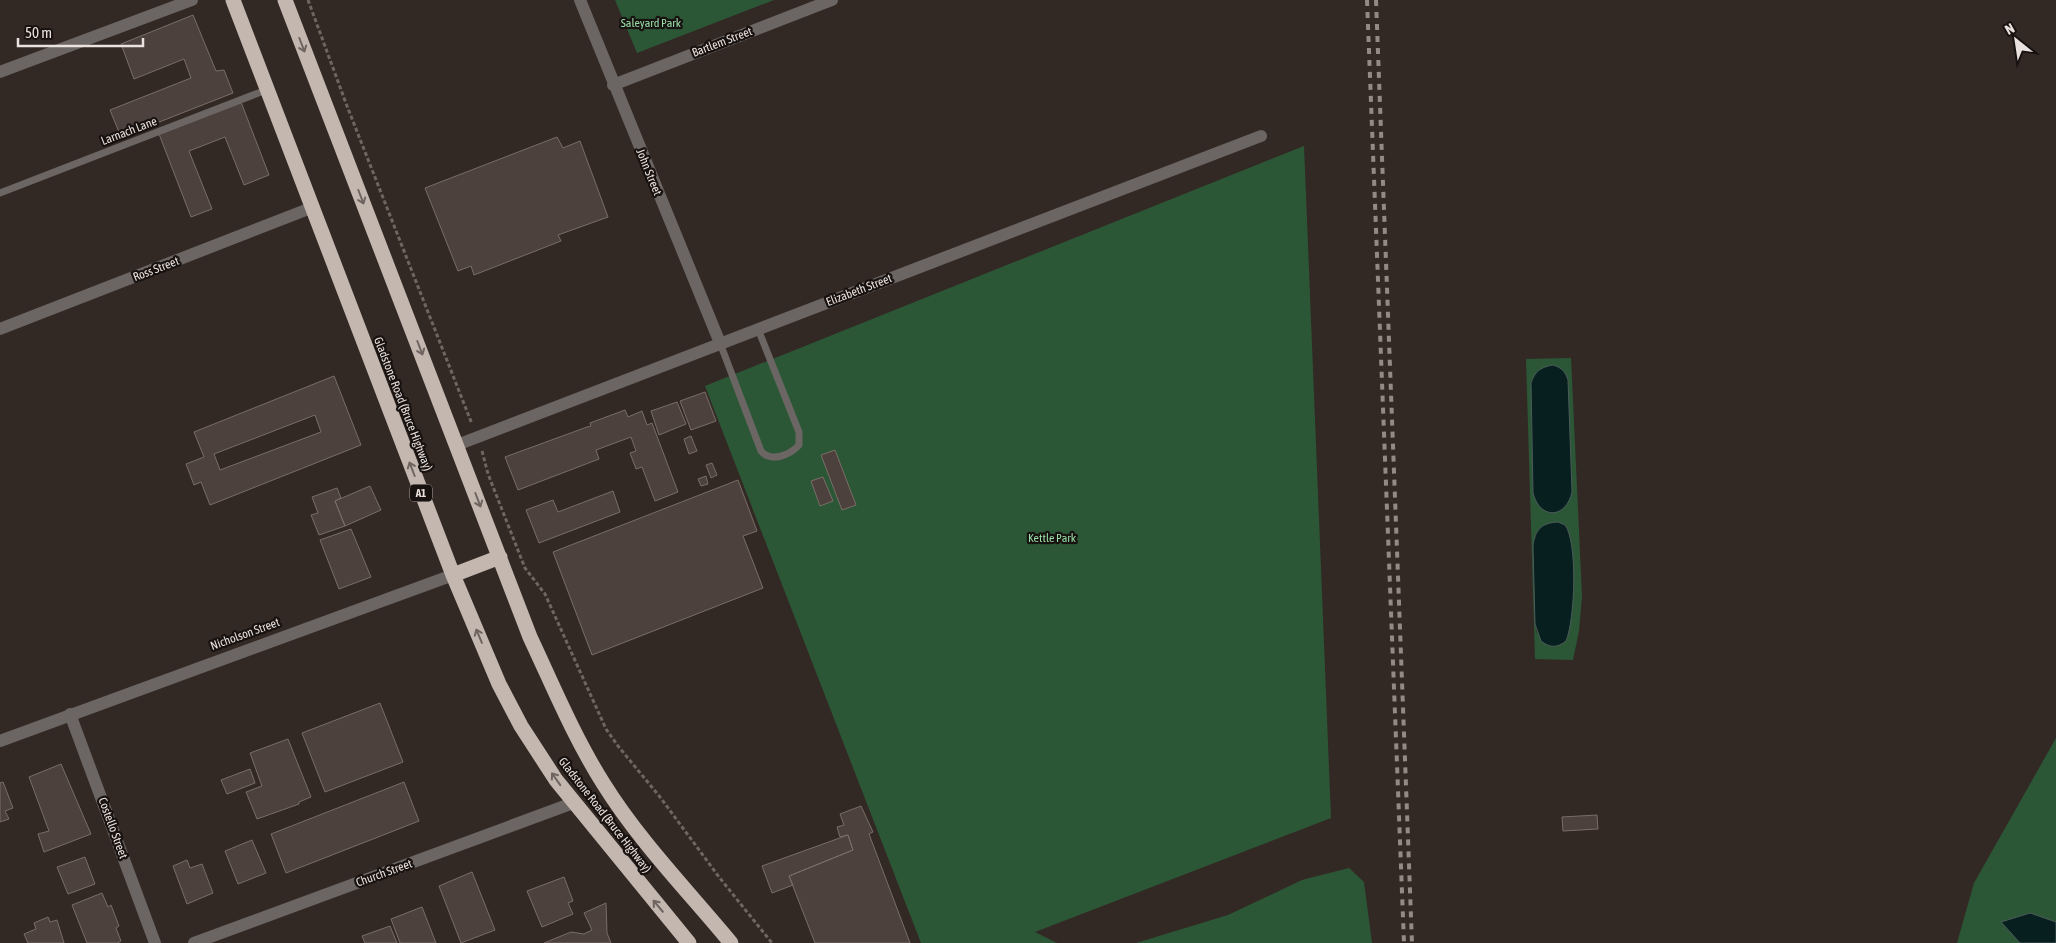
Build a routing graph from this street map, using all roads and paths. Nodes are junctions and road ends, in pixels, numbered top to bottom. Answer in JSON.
{"nodes":[{"id":1,"x":192,"y":0,"type":"edge"},
{"id":2,"x":232,"y":0,"type":"edge"},
{"id":3,"x":285,"y":0,"type":"edge"},
{"id":4,"x":308,"y":0,"type":"edge"},
{"id":5,"x":580,"y":0,"type":"edge"},
{"id":6,"x":832,"y":0,"type":"edge"},
{"id":7,"x":0,"y":72,"type":"edge"},
{"id":8,"x":613,"y":85,"type":"junction"},
{"id":9,"x":266,"y":90,"type":"junction"},
{"id":10,"x":1261,"y":136,"type":"dead end"},
{"id":11,"x":0,"y":193,"type":"edge"},
{"id":12,"x":311,"y":208,"type":"junction"},
{"id":13,"x":0,"y":329,"type":"edge"},
{"id":14,"x":758,"y":329,"type":"junction"},
{"id":15,"x":720,"y":343,"type":"junction"},
{"id":16,"x":478,"y":436,"type":"junction"},
{"id":17,"x":456,"y":445,"type":"junction"},
{"id":18,"x":500,"y":557,"type":"junction"},
{"id":19,"x":453,"y":575,"type":"junction"},
{"id":20,"x":70,"y":714,"type":"junction"},
{"id":21,"x":0,"y":741,"type":"edge"},
{"id":22,"x":573,"y":803,"type":"junction"},
{"id":23,"x":155,"y":943,"type":"edge"},
{"id":24,"x":194,"y":943,"type":"edge"},
{"id":25,"x":689,"y":943,"type":"edge"},
{"id":26,"x":731,"y":943,"type":"edge"},
{"id":27,"x":772,"y":943,"type":"edge"}],
"edges":[{"from":1,"to":7,"type":"street"},
{"from":2,"to":9,"type":"highway","name":"Gladstone Road (Bruce Highway)","number":"A1"},
{"from":3,"to":17,"type":"highway","name":"Gladstone Road (Bruce Highway)","one_way":true},
{"from":4,"to":16,"type":"path"},
{"from":5,"to":8,"type":"street","name":"John Street"},
{"from":6,"to":8,"type":"street","name":"Bartlem Street"},
{"from":8,"to":15,"type":"street","name":"John Street"},
{"from":9,"to":11,"type":"lane","name":"Larnach Lane"},
{"from":9,"to":12,"type":"highway","name":"Gladstone Road (Bruce Highway)","number":"A1"},
{"from":10,"to":14,"type":"street","name":"Elizabeth Street"},
{"from":12,"to":13,"type":"street","name":"Ross Street"},
{"from":19,"to":12,"type":"highway","name":"Gladstone Road (Bruce Highway)","number":"A1","one_way":true},
{"from":14,"to":15,"type":"street","name":"Elizabeth Street"},
{"from":14,"to":15,"type":"lane"},
{"from":15,"to":16,"type":"street","name":"Elizabeth Street"},
{"from":16,"to":17,"type":"street","name":"Elizabeth Street"},
{"from":16,"to":27,"type":"path"},
{"from":17,"to":18,"type":"highway","name":"Gladstone Road (Bruce Highway)","one_way":true},
{"from":18,"to":19,"type":"highway","name":"Nicholson Street"},
{"from":18,"to":26,"type":"highway","name":"Gladstone Road (Bruce Highway)"},
{"from":19,"to":20,"type":"street","name":"Nicholson Street"},
{"from":22,"to":19,"type":"highway","name":"Gladstone Road (Bruce Highway)","number":"A1","one_way":true},
{"from":20,"to":21,"type":"street","name":"Nicholson Street"},
{"from":20,"to":23,"type":"street","name":"Costello Street"},
{"from":22,"to":24,"type":"street","name":"Church Street"},
{"from":25,"to":22,"type":"highway","name":"Gladstone Road (Bruce Highway)","number":"A1","one_way":true}]}
